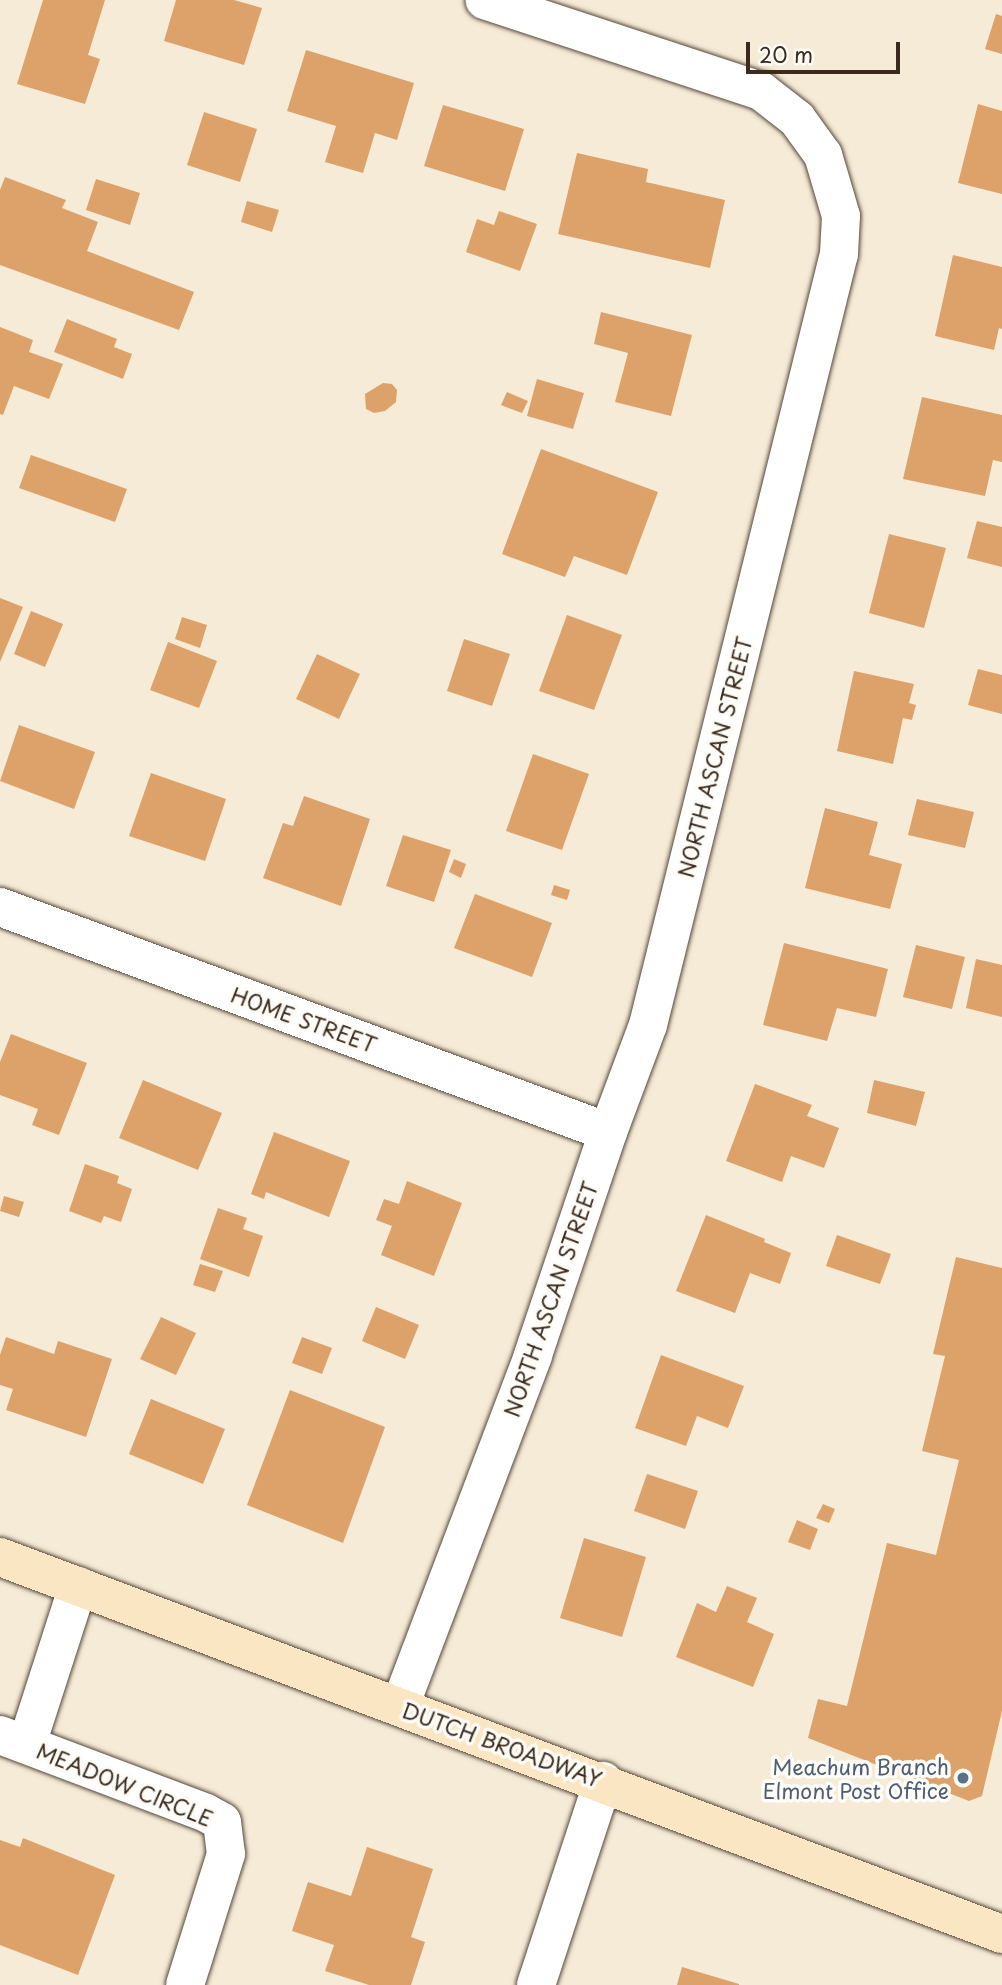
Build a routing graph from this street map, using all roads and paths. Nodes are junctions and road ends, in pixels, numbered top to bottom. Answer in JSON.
{"nodes":[{"id":1,"x":485,"y":0,"type":"edge"},
{"id":2,"x":0,"y":907,"type":"edge"},
{"id":3,"x":608,"y":1132,"type":"junction"},
{"id":4,"x":0,"y":1557,"type":"edge"},
{"id":5,"x":78,"y":1586,"type":"junction"},
{"id":6,"x":400,"y":1706,"type":"junction"},
{"id":7,"x":13,"y":1740,"type":"edge"},
{"id":8,"x":603,"y":1781,"type":"junction"},
{"id":9,"x":1002,"y":1934,"type":"edge"},
{"id":10,"x":185,"y":1985,"type":"edge"},
{"id":11,"x":536,"y":1985,"type":"edge"}],
"edges":[{"from":1,"to":3,"type":"street","name":"NORTH ASCAN STREET"},
{"from":2,"to":3,"type":"street","name":"HOME STREET"},
{"from":3,"to":6,"type":"street","name":"NORTH ASCAN STREET"},
{"from":4,"to":5,"type":"main road","name":"DUTCH BROADWAY"},
{"from":5,"to":6,"type":"main road","name":"DUTCH BROADWAY"},
{"from":5,"to":7,"type":"street","name":"MEADOW CIRCLE"},
{"from":6,"to":8,"type":"main road","name":"DUTCH BROADWAY"},
{"from":7,"to":10,"type":"street","name":"MEADOW CIRCLE"},
{"from":8,"to":9,"type":"main road","name":"DUTCH BROADWAY"},
{"from":8,"to":11,"type":"street"}]}
